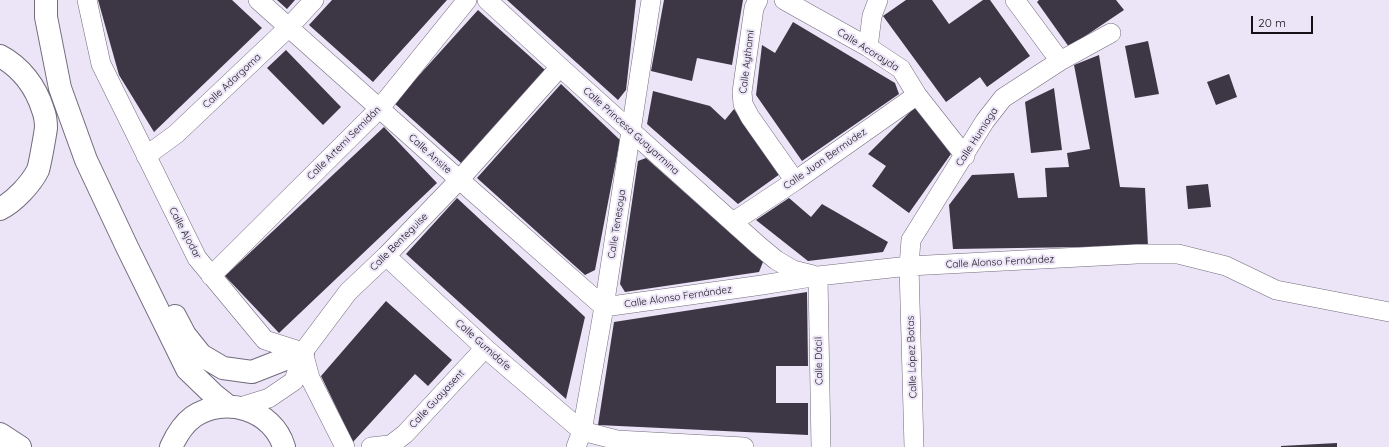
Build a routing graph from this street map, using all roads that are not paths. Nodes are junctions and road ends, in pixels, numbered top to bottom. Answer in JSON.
{"nodes":[{"id":1,"x":46,"y":0,"type":"edge"},
{"id":2,"x":87,"y":0,"type":"edge"},
{"id":3,"x":258,"y":0,"type":"edge"},
{"id":4,"x":314,"y":0,"type":"edge"},
{"id":5,"x":467,"y":0,"type":"edge"},
{"id":6,"x":487,"y":0,"type":"edge"},
{"id":7,"x":651,"y":0,"type":"edge"},
{"id":8,"x":758,"y":0,"type":"edge"},
{"id":9,"x":784,"y":0,"type":"edge"},
{"id":10,"x":878,"y":0,"type":"edge"},
{"id":11,"x":1015,"y":0,"type":"edge"},
{"id":12,"x":289,"y":27,"type":"junction"},
{"id":13,"x":1112,"y":33,"type":"dead end"},
{"id":14,"x":868,"y":47,"type":"junction"},
{"id":15,"x":0,"y":56,"type":"edge"},
{"id":16,"x":1060,"y":61,"type":"junction"},
{"id":17,"x":560,"y":67,"type":"junction"},
{"id":18,"x":917,"y":95,"type":"junction"},
{"id":19,"x":379,"y":109,"type":"junction"},
{"id":20,"x":632,"y":131,"type":"junction"},
{"id":21,"x":146,"y":156,"type":"junction"},
{"id":22,"x":965,"y":156,"type":"junction"},
{"id":23,"x":459,"y":180,"type":"junction"},
{"id":24,"x":796,"y":181,"type":"junction"},
{"id":25,"x":0,"y":209,"type":"edge"},
{"id":26,"x":733,"y":222,"type":"junction"},
{"id":27,"x":126,"y":247,"type":"junction"},
{"id":28,"x":386,"y":256,"type":"junction"},
{"id":29,"x":776,"y":260,"type":"junction"},
{"id":30,"x":909,"y":266,"type":"junction"},
{"id":31,"x":211,"y":276,"type":"junction"},
{"id":32,"x":818,"y":276,"type":"junction"},
{"id":33,"x":762,"y":285,"type":"junction"},
{"id":34,"x":604,"y":307,"type":"junction"},
{"id":35,"x":1389,"y":312,"type":"edge"},
{"id":36,"x":485,"y":348,"type":"junction"},
{"id":37,"x":303,"y":352,"type":"junction"},
{"id":38,"x":234,"y":406,"type":"junction"},
{"id":39,"x":0,"y":434,"type":"edge"},
{"id":40,"x":175,"y":439,"type":"edge"},
{"id":41,"x":579,"y":439,"type":"edge"},
{"id":42,"x":383,"y":446,"type":"edge"},
{"id":43,"x":20,"y":447,"type":"edge"},
{"id":44,"x":154,"y":447,"type":"edge"},
{"id":45,"x":284,"y":447,"type":"edge"},
{"id":46,"x":345,"y":447,"type":"edge"},
{"id":47,"x":744,"y":447,"type":"edge"},
{"id":48,"x":821,"y":447,"type":"edge"},
{"id":49,"x":914,"y":447,"type":"edge"}],
"edges":[{"from":1,"to":27,"type":"main road"},
{"from":2,"to":21,"type":"street","name":"Calle Ajodar"},
{"from":3,"to":12,"type":"street","name":"Calle Ansite"},
{"from":4,"to":12,"type":"street","name":"Calle Adargoma"},
{"from":5,"to":19,"type":"street","name":"Calle Artemi Semidán"},
{"from":6,"to":17,"type":"street","name":"Calle Princesa Guayarmina"},
{"from":7,"to":20,"type":"street","name":"Calle Tenesoya"},
{"from":8,"to":24,"type":"street","name":"Calle Aythami"},
{"from":9,"to":14,"type":"street","name":"Calle Acorayda"},
{"from":10,"to":14,"type":"street"},
{"from":11,"to":16,"type":"street"},
{"from":12,"to":19,"type":"street","name":"Calle Ansite"},
{"from":12,"to":21,"type":"street","name":"Calle Adargoma"},
{"from":13,"to":16,"type":"street","name":"Calle Humiaga"},
{"from":14,"to":18,"type":"street","name":"Calle Acorayda"},
{"from":15,"to":25,"type":"main road"},
{"from":16,"to":22,"type":"street","name":"Calle Humiaga"},
{"from":17,"to":20,"type":"street","name":"Calle Princesa Guayarmina"},
{"from":17,"to":23,"type":"street","name":"Calle Benteguise"},
{"from":18,"to":22,"type":"street","name":"Calle Acorayda"},
{"from":18,"to":24,"type":"street","name":"Calle Juan Bermúdez"},
{"from":19,"to":23,"type":"street","name":"Calle Ansite"},
{"from":19,"to":31,"type":"street","name":"Calle Artemi Semidán"},
{"from":20,"to":26,"type":"street","name":"Calle Princesa Guayarmina"},
{"from":20,"to":34,"type":"street","name":"Calle Tenesoya"},
{"from":21,"to":31,"type":"street","name":"Calle Ajodar"},
{"from":22,"to":30,"type":"street","name":"Calle Humiaga"},
{"from":23,"to":28,"type":"street","name":"Calle Benteguise"},
{"from":23,"to":34,"type":"street","name":"Calle Ansite"},
{"from":24,"to":26,"type":"street","name":"Calle Juan Bermúdez"},
{"from":26,"to":29,"type":"street","name":"Calle Princesa Guayarmina"},
{"from":27,"to":37,"type":"main road"},
{"from":27,"to":38,"type":"main road"},
{"from":28,"to":36,"type":"street","name":"Calle Gumidafe"},
{"from":28,"to":37,"type":"street","name":"Calle Benteguise"},
{"from":29,"to":32,"type":"street","name":"Calle Princesa Guayarmina"},
{"from":29,"to":33,"type":"street"},
{"from":30,"to":32,"type":"street","name":"Calle Alonso Fernández"},
{"from":30,"to":35,"type":"street","name":"Calle Alonso Fernández"},
{"from":30,"to":49,"type":"street","name":"Calle López Botas"},
{"from":31,"to":37,"type":"street","name":"Calle Ajodar"},
{"from":32,"to":33,"type":"street","name":"Calle Alonso Fernández"},
{"from":32,"to":48,"type":"street","name":"Calle Dácil"},
{"from":33,"to":34,"type":"street","name":"Calle Alonso Fernández"},
{"from":34,"to":41,"type":"street","name":"Calle Tenesoya"},
{"from":36,"to":41,"type":"street","name":"Calle Gumidafe"},
{"from":36,"to":42,"type":"street","name":"Calle Guayasent"},
{"from":37,"to":38,"type":"street","name":"Calle Benteguise"},
{"from":37,"to":46,"type":"street"},
{"from":38,"to":40,"type":"main road"},
{"from":38,"to":45,"type":"main road"},
{"from":39,"to":43,"type":"main road"},
{"from":40,"to":44,"type":"main road"},
{"from":41,"to":47,"type":"street"}]}
